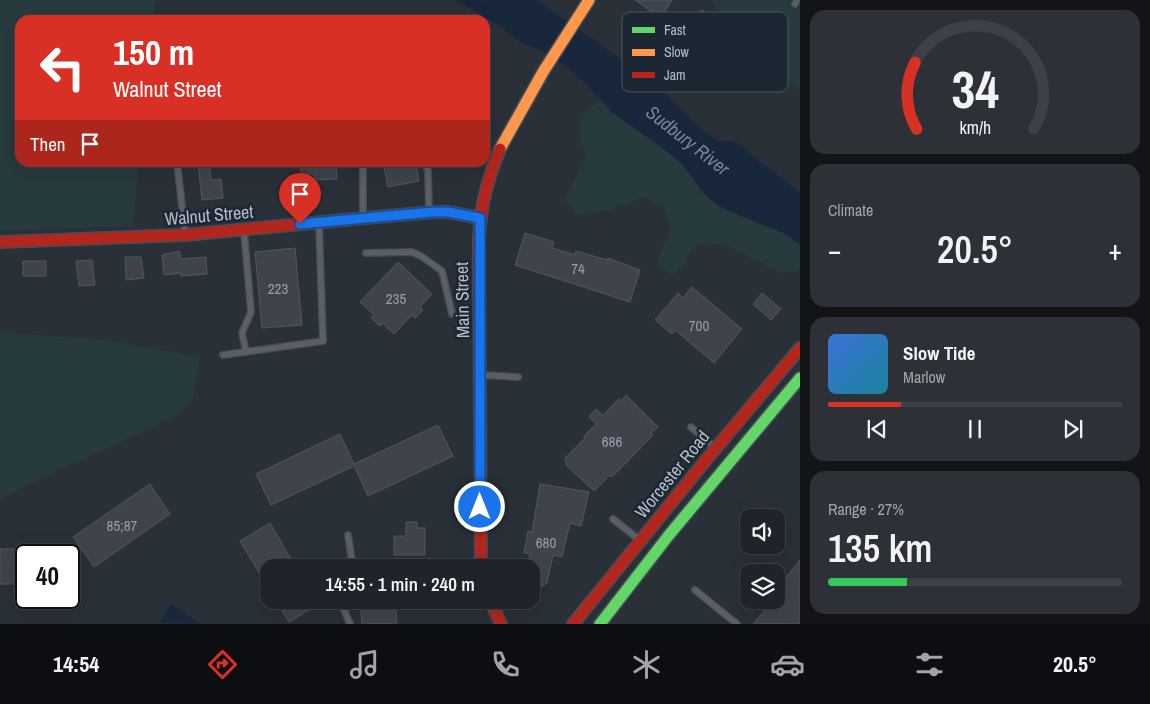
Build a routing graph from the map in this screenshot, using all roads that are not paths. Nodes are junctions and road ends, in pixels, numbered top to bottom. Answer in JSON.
{"nodes":[{"id":1,"x":589,"y":0,"type":"edge"},
{"id":2,"x":178,"y":167,"type":"edge"},
{"id":3,"x":363,"y":167,"type":"edge"},
{"id":4,"x":427,"y":167,"type":"edge"},
{"id":5,"x":429,"y":212,"type":"junction"},
{"id":6,"x":363,"y":218,"type":"junction"},
{"id":7,"x":480,"y":218,"type":"junction"},
{"id":8,"x":319,"y":222,"type":"junction"},
{"id":9,"x":244,"y":229,"type":"junction"},
{"id":10,"x":185,"y":235,"type":"junction"},
{"id":11,"x":0,"y":242,"type":"edge"},
{"id":12,"x":366,"y":253,"type":"dead end"},
{"id":13,"x":452,"y":314,"type":"dead end"},
{"id":14,"x":800,"y":348,"type":"edge"},
{"id":15,"x":246,"y":352,"type":"junction"},
{"id":16,"x":223,"y":355,"type":"dead end"},
{"id":17,"x":480,"y":375,"type":"junction"},
{"id":18,"x":518,"y":377,"type":"dead end"},
{"id":19,"x":800,"y":378,"type":"edge"},
{"id":20,"x":691,"y":426,"type":"dead end"},
{"id":21,"x":716,"y":448,"type":"junction"},
{"id":22,"x":613,"y":519,"type":"dead end"},
{"id":23,"x":348,"y":535,"type":"dead end"},
{"id":24,"x":641,"y":541,"type":"junction"},
{"id":25,"x":352,"y":559,"type":"edge"},
{"id":26,"x":481,"y":559,"type":"edge"},
{"id":27,"x":695,"y":590,"type":"dead end"},
{"id":28,"x":344,"y":609,"type":"edge"},
{"id":29,"x":494,"y":609,"type":"edge"},
{"id":30,"x":603,"y":623,"type":"edge"},
{"id":31,"x":350,"y":624,"type":"edge"},
{"id":32,"x":501,"y":624,"type":"edge"},
{"id":33,"x":574,"y":624,"type":"edge"},
{"id":34,"x":737,"y":624,"type":"edge"}],
"edges":[{"from":1,"to":7,"type":"main road","name":"Main Street"},
{"from":2,"to":10,"type":"lane"},
{"from":3,"to":6,"type":"lane"},
{"from":4,"to":5,"type":"lane"},
{"from":5,"to":6,"type":"main road","name":"Walnut Street"},
{"from":5,"to":7,"type":"main road","name":"Walnut Street"},
{"from":6,"to":8,"type":"main road","name":"Walnut Street"},
{"from":7,"to":17,"type":"main road","name":"Main Street"},
{"from":8,"to":9,"type":"main road","name":"Walnut Street"},
{"from":8,"to":15,"type":"lane"},
{"from":9,"to":10,"type":"main road","name":"Walnut Street"},
{"from":9,"to":15,"type":"lane"},
{"from":10,"to":11,"type":"main road","name":"Walnut Street"},
{"from":12,"to":13,"type":"lane"},
{"from":14,"to":21,"type":"main road","name":"Worcester Road"},
{"from":15,"to":16,"type":"lane"},
{"from":17,"to":18,"type":"lane"},
{"from":17,"to":26,"type":"main road","name":"Main Street"},
{"from":19,"to":30,"type":"main road","name":"Worcester Road"},
{"from":20,"to":21,"type":"lane"},
{"from":21,"to":24,"type":"main road","name":"Worcester Road"},
{"from":22,"to":24,"type":"lane"},
{"from":23,"to":25,"type":"lane"},
{"from":24,"to":33,"type":"main road","name":"Worcester Road"},
{"from":27,"to":34,"type":"lane"},
{"from":28,"to":31,"type":"lane"},
{"from":29,"to":32,"type":"main road"}]}
